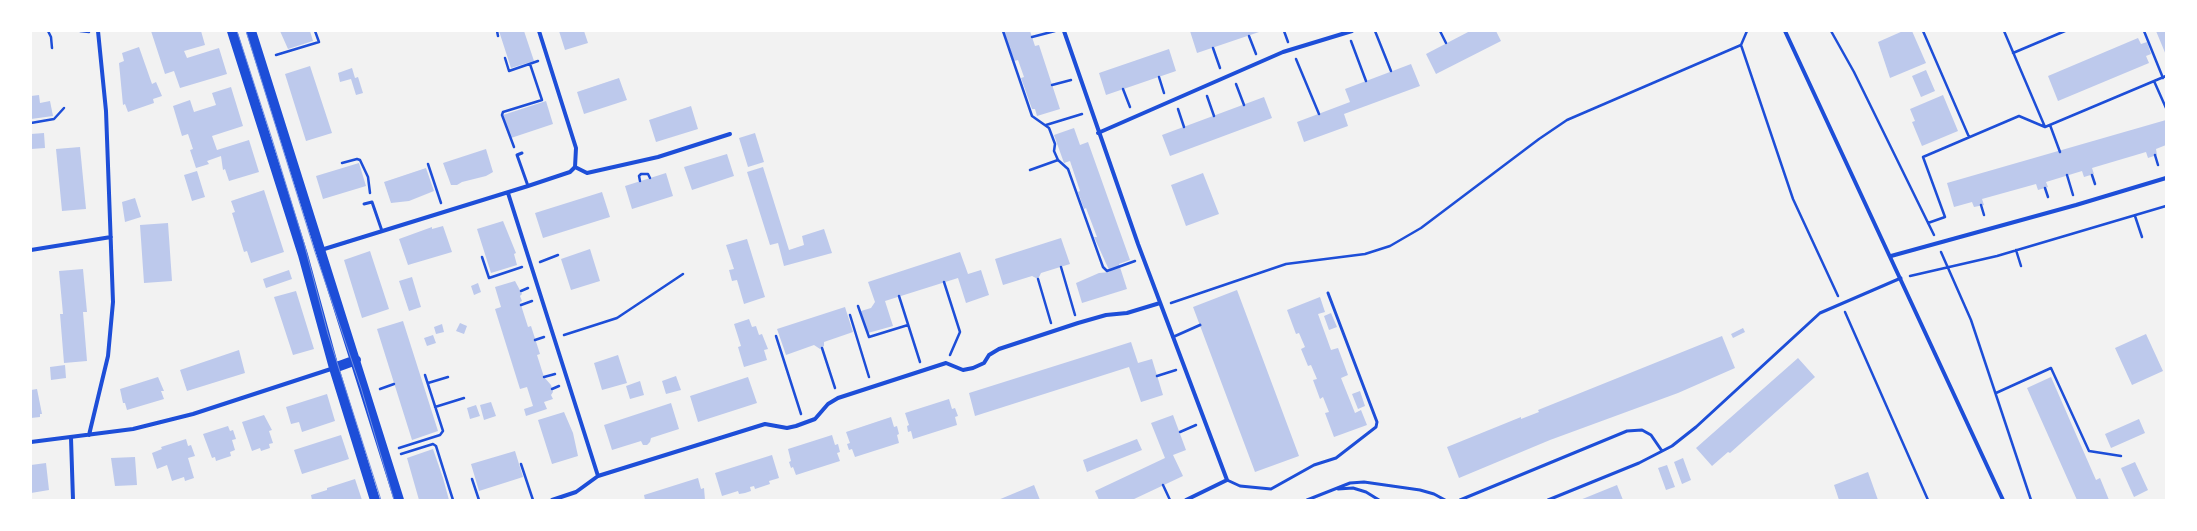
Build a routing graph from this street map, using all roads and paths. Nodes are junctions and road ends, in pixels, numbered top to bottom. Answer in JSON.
{"nodes":[{"id":1,"x":48,"y":31,"type":"edge"},
{"id":2,"x":98,"y":31,"type":"edge"},
{"id":3,"x":232,"y":31,"type":"edge"},
{"id":4,"x":251,"y":31,"type":"edge"},
{"id":5,"x":315,"y":31,"type":"edge"},
{"id":6,"x":497,"y":31,"type":"edge"},
{"id":7,"x":539,"y":31,"type":"edge"},
{"id":8,"x":1003,"y":31,"type":"edge"},
{"id":9,"x":1055,"y":31,"type":"edge"},
{"id":10,"x":1064,"y":31,"type":"edge"},
{"id":11,"x":1375,"y":31,"type":"edge"},
{"id":12,"x":1440,"y":31,"type":"edge"},
{"id":13,"x":1747,"y":31,"type":"edge"},
{"id":14,"x":1785,"y":31,"type":"edge"},
{"id":15,"x":1831,"y":31,"type":"edge"},
{"id":16,"x":1923,"y":31,"type":"edge"},
{"id":17,"x":2004,"y":31,"type":"edge"},
{"id":18,"x":2065,"y":31,"type":"edge"},
{"id":19,"x":2144,"y":31,"type":"edge"},
{"id":20,"x":1350,"y":32,"type":"edge"},
{"id":21,"x":498,"y":36,"type":"dead end"},
{"id":22,"x":1249,"y":36,"type":"dead end"},
{"id":23,"x":1032,"y":37,"type":"dead end"},
{"id":24,"x":1446,"y":43,"type":"dead end"},
{"id":25,"x":1740,"y":45,"type":"junction"},
{"id":26,"x":52,"y":48,"type":"dead end"},
{"id":27,"x":1213,"y":48,"type":"dead end"},
{"id":28,"x":1292,"y":49,"type":"junction"},
{"id":29,"x":2013,"y":53,"type":"junction"},
{"id":30,"x":276,"y":55,"type":"dead end"},
{"id":31,"x":504,"y":58,"type":"dead end"},
{"id":32,"x":547,"y":58,"type":"junction"},
{"id":33,"x":1259,"y":62,"type":"junction"},
{"id":34,"x":530,"y":64,"type":"junction"},
{"id":35,"x":1391,"y":71,"type":"dead end"},
{"id":36,"x":1233,"y":74,"type":"junction"},
{"id":37,"x":1079,"y":77,"type":"junction"},
{"id":38,"x":1159,"y":77,"type":"dead end"},
{"id":39,"x":2164,"y":77,"type":"edge"},
{"id":40,"x":1224,"y":78,"type":"junction"},
{"id":41,"x":1366,"y":81,"type":"dead end"},
{"id":42,"x":2154,"y":81,"type":"junction"},
{"id":43,"x":1052,"y":85,"type":"dead end"},
{"id":44,"x":1204,"y":87,"type":"junction"},
{"id":45,"x":1124,"y":89,"type":"dead end"},
{"id":46,"x":1174,"y":100,"type":"junction"},
{"id":47,"x":1168,"y":103,"type":"junction"},
{"id":48,"x":1244,"y":105,"type":"dead end"},
{"id":49,"x":64,"y":108,"type":"dead end"},
{"id":50,"x":2166,"y":108,"type":"edge"},
{"id":51,"x":1090,"y":111,"type":"junction"},
{"id":52,"x":1319,"y":114,"type":"dead end"},
{"id":53,"x":1214,"y":116,"type":"dead end"},
{"id":54,"x":1134,"y":117,"type":"junction"},
{"id":55,"x":31,"y":123,"type":"edge"},
{"id":56,"x":1046,"y":125,"type":"junction"},
{"id":57,"x":2050,"y":125,"type":"junction"},
{"id":58,"x":1184,"y":127,"type":"dead end"},
{"id":59,"x":2045,"y":127,"type":"junction"},
{"id":60,"x":1098,"y":133,"type":"junction"},
{"id":61,"x":730,"y":134,"type":"dead end"},
{"id":62,"x":1969,"y":137,"type":"junction"},
{"id":63,"x":2060,"y":152,"type":"dead end"},
{"id":64,"x":522,"y":154,"type":"dead end"},
{"id":65,"x":517,"y":155,"type":"junction"},
{"id":66,"x":2155,"y":155,"type":"dead end"},
{"id":67,"x":1058,"y":160,"type":"junction"},
{"id":68,"x":342,"y":163,"type":"dead end"},
{"id":69,"x":428,"y":164,"type":"dead end"},
{"id":70,"x":2158,"y":165,"type":"dead end"},
{"id":71,"x":575,"y":167,"type":"junction"},
{"id":72,"x":1030,"y":170,"type":"dead end"},
{"id":73,"x":2067,"y":175,"type":"dead end"},
{"id":74,"x":2092,"y":175,"type":"dead end"},
{"id":75,"x":650,"y":178,"type":"dead end"},
{"id":76,"x":2166,"y":178,"type":"edge"},
{"id":77,"x":640,"y":181,"type":"dead end"},
{"id":78,"x":2095,"y":184,"type":"dead end"},
{"id":79,"x":528,"y":186,"type":"junction"},
{"id":80,"x":2045,"y":188,"type":"dead end"},
{"id":81,"x":508,"y":193,"type":"junction"},
{"id":82,"x":2048,"y":198,"type":"dead end"},
{"id":83,"x":372,"y":202,"type":"junction"},
{"id":84,"x":364,"y":204,"type":"dead end"},
{"id":85,"x":1981,"y":205,"type":"dead end"},
{"id":86,"x":2076,"y":205,"type":"junction"},
{"id":87,"x":2166,"y":206,"type":"edge"},
{"id":88,"x":444,"y":212,"type":"junction"},
{"id":89,"x":1984,"y":215,"type":"dead end"},
{"id":90,"x":2135,"y":216,"type":"junction"},
{"id":91,"x":1928,"y":223,"type":"junction"},
{"id":92,"x":382,"y":231,"type":"junction"},
{"id":93,"x":111,"y":237,"type":"junction"},
{"id":94,"x":2142,"y":237,"type":"dead end"},
{"id":95,"x":1937,"y":243,"type":"junction"},
{"id":96,"x":31,"y":250,"type":"edge"},
{"id":97,"x":320,"y":250,"type":"junction"},
{"id":98,"x":2016,"y":250,"type":"junction"},
{"id":99,"x":558,"y":255,"type":"dead end"},
{"id":100,"x":1891,"y":256,"type":"junction"},
{"id":101,"x":482,"y":257,"type":"dead end"},
{"id":102,"x":1143,"y":259,"type":"junction"},
{"id":103,"x":531,"y":264,"type":"junction"},
{"id":104,"x":1948,"y":266,"type":"junction"},
{"id":105,"x":2021,"y":266,"type":"dead end"},
{"id":106,"x":1061,"y":267,"type":"dead end"},
{"id":107,"x":683,"y":274,"type":"dead end"},
{"id":108,"x":1901,"y":278,"type":"junction"},
{"id":109,"x":1038,"y":279,"type":"dead end"},
{"id":110,"x":944,"y":282,"type":"dead end"},
{"id":111,"x":1328,"y":293,"type":"dead end"},
{"id":112,"x":899,"y":296,"type":"dead end"},
{"id":113,"x":1841,"y":303,"type":"junction"},
{"id":114,"x":1161,"y":305,"type":"junction"},
{"id":115,"x":858,"y":306,"type":"dead end"},
{"id":116,"x":850,"y":315,"type":"dead end"},
{"id":117,"x":1078,"y":323,"type":"junction"},
{"id":118,"x":908,"y":325,"type":"junction"},
{"id":119,"x":1200,"y":326,"type":"dead end"},
{"id":120,"x":1054,"y":331,"type":"junction"},
{"id":121,"x":776,"y":336,"type":"dead end"},
{"id":122,"x":1173,"y":337,"type":"junction"},
{"id":123,"x":554,"y":338,"type":"junction"},
{"id":124,"x":822,"y":348,"type":"dead end"},
{"id":125,"x":356,"y":360,"type":"junction"},
{"id":126,"x":946,"y":363,"type":"junction"},
{"id":127,"x":1184,"y":367,"type":"junction"},
{"id":128,"x":334,"y":368,"type":"junction"},
{"id":129,"x":922,"y":370,"type":"junction"},
{"id":130,"x":425,"y":374,"type":"dead end"},
{"id":131,"x":1157,"y":376,"type":"dead end"},
{"id":132,"x":448,"y":377,"type":"dead end"},
{"id":133,"x":428,"y":383,"type":"junction"},
{"id":134,"x":394,"y":384,"type":"dead end"},
{"id":135,"x":872,"y":388,"type":"junction"},
{"id":136,"x":380,"y":389,"type":"dead end"},
{"id":137,"x":1996,"y":393,"type":"junction"},
{"id":138,"x":464,"y":398,"type":"dead end"},
{"id":139,"x":838,"y":398,"type":"junction"},
{"id":140,"x":435,"y":407,"type":"junction"},
{"id":141,"x":1205,"y":422,"type":"junction"},
{"id":142,"x":804,"y":424,"type":"junction"},
{"id":143,"x":1180,"y":432,"type":"dead end"},
{"id":144,"x":89,"y":435,"type":"junction"},
{"id":145,"x":71,"y":438,"type":"junction"},
{"id":146,"x":31,"y":442,"type":"edge"},
{"id":147,"x":399,"y":448,"type":"dead end"},
{"id":148,"x":1662,"y":451,"type":"junction"},
{"id":149,"x":401,"y":454,"type":"dead end"},
{"id":150,"x":2121,"y":456,"type":"dead end"},
{"id":151,"x":521,"y":464,"type":"dead end"},
{"id":152,"x":598,"y":476,"type":"junction"},
{"id":153,"x":472,"y":479,"type":"dead end"},
{"id":154,"x":1227,"y":480,"type":"junction"},
{"id":155,"x":1163,"y":485,"type":"dead end"},
{"id":156,"x":1332,"y":490,"type":"junction"},
{"id":157,"x":1310,"y":498,"type":"junction"},
{"id":158,"x":73,"y":500,"type":"edge"},
{"id":159,"x":375,"y":500,"type":"edge"},
{"id":160,"x":399,"y":500,"type":"edge"},
{"id":161,"x":454,"y":500,"type":"edge"},
{"id":162,"x":478,"y":500,"type":"edge"},
{"id":163,"x":532,"y":500,"type":"edge"},
{"id":164,"x":552,"y":500,"type":"edge"},
{"id":165,"x":1170,"y":500,"type":"edge"},
{"id":166,"x":1186,"y":500,"type":"edge"},
{"id":167,"x":1306,"y":500,"type":"edge"},
{"id":168,"x":1316,"y":500,"type":"edge"},
{"id":169,"x":1379,"y":500,"type":"edge"},
{"id":170,"x":1444,"y":500,"type":"edge"},
{"id":171,"x":1460,"y":500,"type":"edge"},
{"id":172,"x":1548,"y":500,"type":"edge"},
{"id":173,"x":1928,"y":500,"type":"edge"},
{"id":174,"x":2004,"y":500,"type":"edge"},
{"id":175,"x":2031,"y":500,"type":"edge"}],
"edges":[{"from":1,"to":26,"type":"path"},
{"from":2,"to":93,"type":"street"},
{"from":3,"to":128,"type":"main road"},
{"from":4,"to":97,"type":"main road"},
{"from":5,"to":30,"type":"path"},
{"from":6,"to":21,"type":"path"},
{"from":7,"to":32,"type":"street"},
{"from":8,"to":56,"type":"path"},
{"from":9,"to":23,"type":"path"},
{"from":10,"to":37,"type":"street"},
{"from":11,"to":35,"type":"path"},
{"from":12,"to":24,"type":"path"},
{"from":13,"to":25,"type":"path"},
{"from":14,"to":100,"type":"street"},
{"from":15,"to":91,"type":"path"},
{"from":16,"to":62,"type":"path"},
{"from":17,"to":29,"type":"path"},
{"from":18,"to":29,"type":"path"},
{"from":19,"to":39,"type":"path"},
{"from":20,"to":28,"type":"street"},
{"from":20,"to":41,"type":"path"},
{"from":22,"to":33,"type":"path"},
{"from":25,"to":113,"type":"path"},
{"from":25,"to":114,"type":"path"},
{"from":27,"to":40,"type":"path"},
{"from":28,"to":33,"type":"street"},
{"from":28,"to":52,"type":"path"},
{"from":29,"to":59,"type":"path"},
{"from":31,"to":34,"type":"path"},
{"from":32,"to":34,"type":"path"},
{"from":32,"to":71,"type":"street"},
{"from":33,"to":36,"type":"street"},
{"from":34,"to":65,"type":"path"},
{"from":36,"to":40,"type":"street"},
{"from":36,"to":48,"type":"path"},
{"from":37,"to":43,"type":"path"},
{"from":37,"to":51,"type":"street"},
{"from":38,"to":47,"type":"path"},
{"from":39,"to":42,"type":"path"},
{"from":40,"to":44,"type":"street"},
{"from":42,"to":50,"type":"path"},
{"from":42,"to":57,"type":"path"},
{"from":44,"to":46,"type":"street"},
{"from":44,"to":53,"type":"path"},
{"from":45,"to":54,"type":"path"},
{"from":46,"to":47,"type":"street"},
{"from":46,"to":58,"type":"path"},
{"from":47,"to":54,"type":"street"},
{"from":49,"to":55,"type":"path"},
{"from":51,"to":56,"type":"path"},
{"from":51,"to":60,"type":"street"},
{"from":54,"to":60,"type":"street"},
{"from":56,"to":67,"type":"path"},
{"from":57,"to":59,"type":"path"},
{"from":57,"to":63,"type":"path"},
{"from":59,"to":62,"type":"path"},
{"from":60,"to":102,"type":"street"},
{"from":61,"to":71,"type":"street"},
{"from":62,"to":91,"type":"path"},
{"from":64,"to":65,"type":"lane"},
{"from":65,"to":79,"type":"lane"},
{"from":66,"to":70,"type":"path"},
{"from":67,"to":72,"type":"path"},
{"from":67,"to":102,"type":"path"},
{"from":68,"to":83,"type":"path"},
{"from":69,"to":88,"type":"path"},
{"from":71,"to":79,"type":"street"},
{"from":73,"to":86,"type":"path"},
{"from":74,"to":78,"type":"path"},
{"from":75,"to":77,"type":"path"},
{"from":76,"to":86,"type":"street"},
{"from":79,"to":81,"type":"street"},
{"from":80,"to":82,"type":"path"},
{"from":81,"to":88,"type":"street"},
{"from":81,"to":103,"type":"street"},
{"from":83,"to":84,"type":"lane"},
{"from":83,"to":92,"type":"lane"},
{"from":85,"to":89,"type":"path"},
{"from":86,"to":95,"type":"street"},
{"from":87,"to":90,"type":"path"},
{"from":88,"to":92,"type":"street"},
{"from":90,"to":94,"type":"path"},
{"from":90,"to":98,"type":"path"},
{"from":91,"to":95,"type":"path"},
{"from":92,"to":97,"type":"street"},
{"from":93,"to":96,"type":"street"},
{"from":93,"to":144,"type":"street"},
{"from":95,"to":100,"type":"street"},
{"from":95,"to":104,"type":"path"},
{"from":97,"to":125,"type":"main road"},
{"from":98,"to":104,"type":"path"},
{"from":98,"to":105,"type":"path"},
{"from":99,"to":103,"type":"path"},
{"from":100,"to":108,"type":"street"},
{"from":101,"to":103,"type":"path"},
{"from":102,"to":114,"type":"street"},
{"from":103,"to":123,"type":"street"},
{"from":104,"to":108,"type":"path"},
{"from":104,"to":137,"type":"path"},
{"from":106,"to":117,"type":"path"},
{"from":107,"to":123,"type":"path"},
{"from":108,"to":113,"type":"lane"},
{"from":108,"to":174,"type":"street"},
{"from":109,"to":120,"type":"path"},
{"from":110,"to":126,"type":"path"},
{"from":111,"to":154,"type":"lane"},
{"from":112,"to":118,"type":"path"},
{"from":113,"to":148,"type":"lane"},
{"from":113,"to":173,"type":"path"},
{"from":114,"to":117,"type":"street"},
{"from":114,"to":122,"type":"street"},
{"from":115,"to":118,"type":"path"},
{"from":116,"to":135,"type":"path"},
{"from":117,"to":120,"type":"street"},
{"from":118,"to":129,"type":"path"},
{"from":119,"to":122,"type":"lane"},
{"from":120,"to":126,"type":"street"},
{"from":121,"to":142,"type":"path"},
{"from":122,"to":127,"type":"street"},
{"from":123,"to":152,"type":"street"},
{"from":124,"to":139,"type":"path"},
{"from":125,"to":128,"type":"main road"},
{"from":125,"to":160,"type":"main road"},
{"from":126,"to":129,"type":"street"},
{"from":127,"to":131,"type":"path"},
{"from":127,"to":141,"type":"street"},
{"from":128,"to":144,"type":"street"},
{"from":128,"to":159,"type":"main road"},
{"from":129,"to":135,"type":"street"},
{"from":130,"to":133,"type":"path"},
{"from":132,"to":133,"type":"path"},
{"from":133,"to":140,"type":"path"},
{"from":134,"to":136,"type":"path"},
{"from":135,"to":139,"type":"street"},
{"from":137,"to":150,"type":"path"},
{"from":137,"to":175,"type":"path"},
{"from":138,"to":140,"type":"path"},
{"from":139,"to":142,"type":"street"},
{"from":140,"to":147,"type":"path"},
{"from":141,"to":143,"type":"path"},
{"from":141,"to":154,"type":"street"},
{"from":142,"to":152,"type":"street"},
{"from":144,"to":145,"type":"street"},
{"from":145,"to":146,"type":"street"},
{"from":145,"to":158,"type":"street"},
{"from":148,"to":171,"type":"lane"},
{"from":148,"to":172,"type":"lane"},
{"from":149,"to":161,"type":"path"},
{"from":151,"to":163,"type":"path"},
{"from":152,"to":164,"type":"street"},
{"from":153,"to":162,"type":"path"},
{"from":154,"to":166,"type":"street"},
{"from":155,"to":165,"type":"path"},
{"from":156,"to":157,"type":"lane"},
{"from":156,"to":169,"type":"lane"},
{"from":156,"to":170,"type":"lane"},
{"from":157,"to":167,"type":"lane"},
{"from":157,"to":168,"type":"lane"}]}
